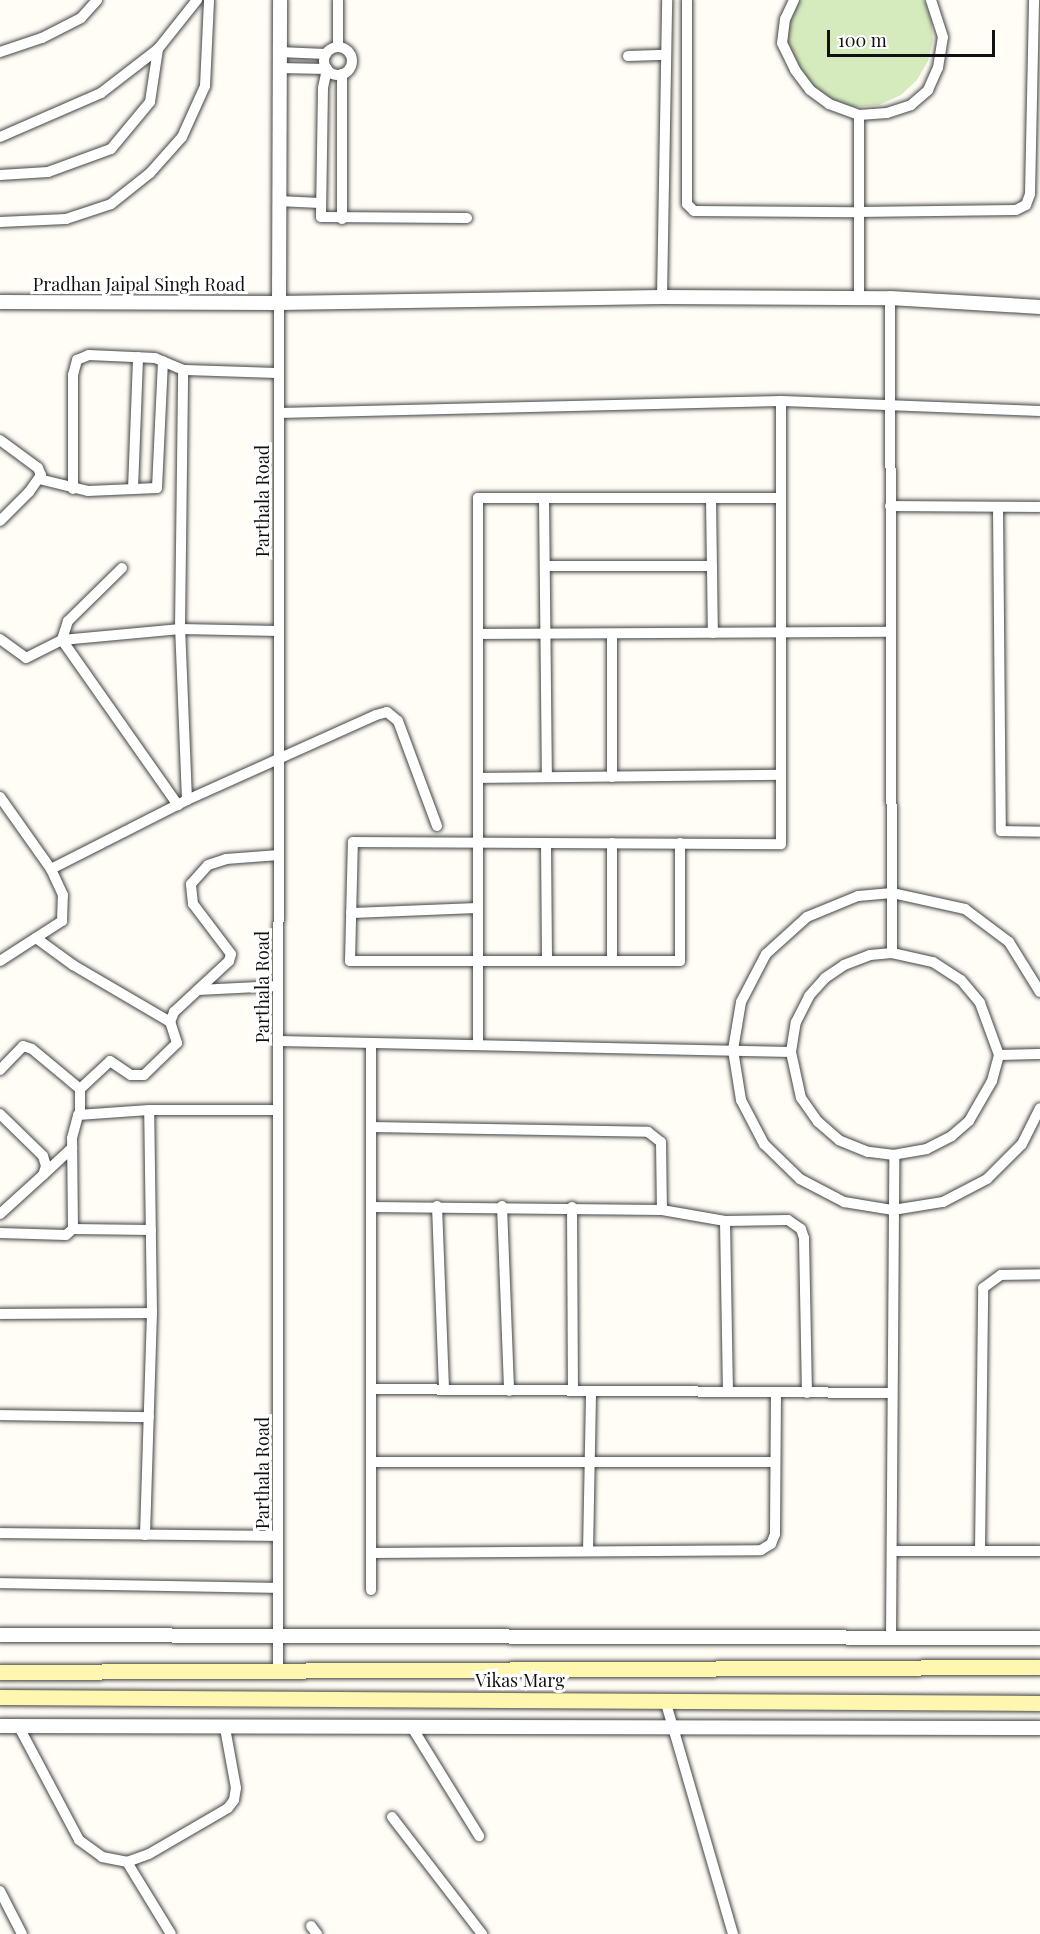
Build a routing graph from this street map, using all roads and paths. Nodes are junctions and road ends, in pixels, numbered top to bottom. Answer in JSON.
{"nodes":[{"id":1,"x":97,"y":0,"type":"edge"},
{"id":2,"x":197,"y":0,"type":"edge"},
{"id":3,"x":208,"y":0,"type":"edge"},
{"id":4,"x":279,"y":0,"type":"edge"},
{"id":5,"x":338,"y":0,"type":"edge"},
{"id":6,"x":667,"y":0,"type":"edge"},
{"id":7,"x":687,"y":0,"type":"edge"},
{"id":8,"x":794,"y":0,"type":"edge"},
{"id":9,"x":931,"y":0,"type":"edge"},
{"id":10,"x":1034,"y":0,"type":"edge"},
{"id":11,"x":338,"y":46,"type":"junction"},
{"id":12,"x":158,"y":49,"type":"junction"},
{"id":13,"x":0,"y":52,"type":"edge"},
{"id":14,"x":279,"y":52,"type":"junction"},
{"id":15,"x":326,"y":54,"type":"junction"},
{"id":16,"x":666,"y":55,"type":"junction"},
{"id":17,"x":628,"y":56,"type":"dead end"},
{"id":18,"x":279,"y":68,"type":"junction"},
{"id":19,"x":327,"y":69,"type":"junction"},
{"id":20,"x":342,"y":74,"type":"junction"},
{"id":21,"x":860,"y":115,"type":"junction"},
{"id":22,"x":0,"y":137,"type":"edge"},
{"id":23,"x":0,"y":175,"type":"edge"},
{"id":24,"x":278,"y":201,"type":"junction"},
{"id":25,"x":320,"y":203,"type":"junction"},
{"id":26,"x":857,"y":212,"type":"junction"},
{"id":27,"x":467,"y":218,"type":"dead end"},
{"id":28,"x":342,"y":219,"type":"junction"},
{"id":29,"x":0,"y":222,"type":"edge"},
{"id":30,"x":662,"y":297,"type":"junction"},
{"id":31,"x":859,"y":298,"type":"junction"},
{"id":32,"x":890,"y":298,"type":"junction"},
{"id":33,"x":0,"y":302,"type":"edge"},
{"id":34,"x":279,"y":303,"type":"junction"},
{"id":35,"x":1040,"y":307,"type":"edge"},
{"id":36,"x":138,"y":357,"type":"junction"},
{"id":37,"x":163,"y":361,"type":"junction"},
{"id":38,"x":183,"y":370,"type":"junction"},
{"id":39,"x":279,"y":373,"type":"junction"},
{"id":40,"x":781,"y":401,"type":"junction"},
{"id":41,"x":889,"y":407,"type":"junction"},
{"id":42,"x":1040,"y":411,"type":"edge"},
{"id":43,"x":279,"y":413,"type":"junction"},
{"id":44,"x":0,"y":440,"type":"edge"},
{"id":45,"x":39,"y":479,"type":"junction"},
{"id":46,"x":74,"y":489,"type":"junction"},
{"id":47,"x":133,"y":489,"type":"junction"},
{"id":48,"x":711,"y":498,"type":"junction"},
{"id":49,"x":781,"y":498,"type":"junction"},
{"id":50,"x":544,"y":499,"type":"junction"},
{"id":51,"x":890,"y":506,"type":"junction"},
{"id":52,"x":998,"y":507,"type":"junction"},
{"id":53,"x":1040,"y":507,"type":"edge"},
{"id":54,"x":0,"y":521,"type":"edge"},
{"id":55,"x":545,"y":566,"type":"junction"},
{"id":56,"x":712,"y":566,"type":"junction"},
{"id":57,"x":122,"y":568,"type":"dead end"},
{"id":58,"x":180,"y":629,"type":"junction"},
{"id":59,"x":279,"y":631,"type":"junction"},
{"id":60,"x":891,"y":632,"type":"junction"},
{"id":61,"x":612,"y":633,"type":"junction"},
{"id":62,"x":713,"y":633,"type":"junction"},
{"id":63,"x":781,"y":633,"type":"junction"},
{"id":64,"x":478,"y":634,"type":"junction"},
{"id":65,"x":546,"y":634,"type":"junction"},
{"id":66,"x":0,"y":639,"type":"edge"},
{"id":67,"x":62,"y":640,"type":"junction"},
{"id":68,"x":279,"y":761,"type":"junction"},
{"id":69,"x":781,"y":776,"type":"junction"},
{"id":70,"x":548,"y":777,"type":"junction"},
{"id":71,"x":612,"y":777,"type":"junction"},
{"id":72,"x":478,"y":778,"type":"junction"},
{"id":73,"x":1,"y":800,"type":"edge"},
{"id":74,"x":183,"y":803,"type":"junction"},
{"id":75,"x":437,"y":826,"type":"dead end"},
{"id":76,"x":1040,"y":832,"type":"edge"},
{"id":77,"x":478,"y":843,"type":"junction"},
{"id":78,"x":546,"y":843,"type":"junction"},
{"id":79,"x":612,"y":843,"type":"junction"},
{"id":80,"x":680,"y":843,"type":"junction"},
{"id":81,"x":279,"y":855,"type":"junction"},
{"id":82,"x":51,"y":869,"type":"junction"},
{"id":83,"x":892,"y":893,"type":"junction"},
{"id":84,"x":478,"y":908,"type":"junction"},
{"id":85,"x":351,"y":913,"type":"junction"},
{"id":86,"x":36,"y":938,"type":"junction"},
{"id":87,"x":892,"y":953,"type":"junction"},
{"id":88,"x":0,"y":961,"type":"edge"},
{"id":89,"x":478,"y":961,"type":"junction"},
{"id":90,"x":547,"y":961,"type":"junction"},
{"id":91,"x":612,"y":961,"type":"junction"},
{"id":92,"x":278,"y":986,"type":"junction"},
{"id":93,"x":198,"y":990,"type":"junction"},
{"id":94,"x":1040,"y":992,"type":"edge"},
{"id":95,"x":170,"y":1022,"type":"junction"},
{"id":96,"x":278,"y":1041,"type":"junction"},
{"id":97,"x":371,"y":1043,"type":"junction"},
{"id":98,"x":478,"y":1045,"type":"junction"},
{"id":99,"x":733,"y":1050,"type":"junction"},
{"id":100,"x":791,"y":1052,"type":"junction"},
{"id":101,"x":1040,"y":1054,"type":"edge"},
{"id":102,"x":999,"y":1055,"type":"junction"},
{"id":103,"x":0,"y":1070,"type":"edge"},
{"id":104,"x":80,"y":1089,"type":"junction"},
{"id":105,"x":1040,"y":1108,"type":"edge"},
{"id":106,"x":148,"y":1110,"type":"junction"},
{"id":107,"x":278,"y":1110,"type":"junction"},
{"id":108,"x":0,"y":1114,"type":"edge"},
{"id":109,"x":80,"y":1114,"type":"junction"},
{"id":110,"x":371,"y":1127,"type":"junction"},
{"id":111,"x":72,"y":1148,"type":"junction"},
{"id":112,"x":894,"y":1155,"type":"junction"},
{"id":113,"x":43,"y":1175,"type":"junction"},
{"id":114,"x":437,"y":1206,"type":"junction"},
{"id":115,"x":502,"y":1206,"type":"junction"},
{"id":116,"x":371,"y":1207,"type":"junction"},
{"id":117,"x":573,"y":1207,"type":"junction"},
{"id":118,"x":662,"y":1210,"type":"junction"},
{"id":119,"x":893,"y":1210,"type":"junction"},
{"id":120,"x":0,"y":1214,"type":"edge"},
{"id":121,"x":725,"y":1221,"type":"junction"},
{"id":122,"x":73,"y":1229,"type":"junction"},
{"id":123,"x":150,"y":1230,"type":"junction"},
{"id":124,"x":0,"y":1233,"type":"edge"},
{"id":125,"x":1040,"y":1274,"type":"edge"},
{"id":126,"x":152,"y":1313,"type":"junction"},
{"id":127,"x":0,"y":1314,"type":"edge"},
{"id":128,"x":371,"y":1389,"type":"junction"},
{"id":129,"x":444,"y":1390,"type":"junction"},
{"id":130,"x":509,"y":1390,"type":"junction"},
{"id":131,"x":573,"y":1391,"type":"junction"},
{"id":132,"x":591,"y":1391,"type":"junction"},
{"id":133,"x":728,"y":1392,"type":"junction"},
{"id":134,"x":776,"y":1393,"type":"junction"},
{"id":135,"x":807,"y":1393,"type":"junction"},
{"id":136,"x":892,"y":1393,"type":"junction"},
{"id":137,"x":0,"y":1415,"type":"edge"},
{"id":138,"x":149,"y":1417,"type":"junction"},
{"id":139,"x":371,"y":1462,"type":"junction"},
{"id":140,"x":590,"y":1462,"type":"junction"},
{"id":141,"x":775,"y":1462,"type":"junction"},
{"id":142,"x":0,"y":1533,"type":"edge"},
{"id":143,"x":146,"y":1535,"type":"junction"},
{"id":144,"x":278,"y":1536,"type":"junction"},
{"id":145,"x":588,"y":1551,"type":"junction"},
{"id":146,"x":892,"y":1551,"type":"junction"},
{"id":147,"x":980,"y":1551,"type":"junction"},
{"id":148,"x":1040,"y":1551,"type":"edge"},
{"id":149,"x":371,"y":1553,"type":"junction"},
{"id":150,"x":0,"y":1583,"type":"edge"},
{"id":151,"x":278,"y":1588,"type":"junction"},
{"id":152,"x":371,"y":1590,"type":"dead end"},
{"id":153,"x":0,"y":1635,"type":"edge"},
{"id":154,"x":278,"y":1636,"type":"junction"},
{"id":155,"x":891,"y":1638,"type":"junction"},
{"id":156,"x":1040,"y":1638,"type":"edge"},
{"id":157,"x":1040,"y":1667,"type":"edge"},
{"id":158,"x":278,"y":1670,"type":"junction"},
{"id":159,"x":0,"y":1671,"type":"edge"},
{"id":160,"x":0,"y":1697,"type":"edge"},
{"id":161,"x":665,"y":1700,"type":"junction"},
{"id":162,"x":1040,"y":1703,"type":"edge"},
{"id":163,"x":0,"y":1726,"type":"edge"},
{"id":164,"x":19,"y":1726,"type":"junction"},
{"id":165,"x":225,"y":1728,"type":"junction"},
{"id":166,"x":672,"y":1728,"type":"junction"},
{"id":167,"x":1040,"y":1728,"type":"edge"},
{"id":168,"x":413,"y":1729,"type":"junction"},
{"id":169,"x":392,"y":1817,"type":"dead end"},
{"id":170,"x":480,"y":1836,"type":"dead end"},
{"id":171,"x":127,"y":1862,"type":"junction"},
{"id":172,"x":1,"y":1898,"type":"edge"},
{"id":173,"x":22,"y":1934,"type":"edge"},
{"id":174,"x":171,"y":1934,"type":"edge"},
{"id":175,"x":482,"y":1934,"type":"edge"},
{"id":176,"x":733,"y":1934,"type":"edge"}],
"edges":[{"from":1,"to":13,"type":"street"},
{"from":2,"to":12,"type":"street"},
{"from":3,"to":29,"type":"street"},
{"from":4,"to":14,"type":"street"},
{"from":5,"to":11,"type":"street"},
{"from":6,"to":16,"type":"street"},
{"from":7,"to":26,"type":"street"},
{"from":8,"to":21,"type":"street"},
{"from":9,"to":21,"type":"street"},
{"from":10,"to":26,"type":"street"},
{"from":11,"to":15,"type":"street"},
{"from":11,"to":20,"type":"street"},
{"from":12,"to":22,"type":"street"},
{"from":12,"to":23,"type":"street"},
{"from":14,"to":15,"type":"street"},
{"from":14,"to":18,"type":"street"},
{"from":15,"to":19,"type":"street"},
{"from":16,"to":17,"type":"street"},
{"from":16,"to":30,"type":"street"},
{"from":18,"to":19,"type":"street"},
{"from":18,"to":24,"type":"street"},
{"from":19,"to":20,"type":"street"},
{"from":19,"to":25,"type":"street"},
{"from":20,"to":28,"type":"street"},
{"from":21,"to":26,"type":"street"},
{"from":24,"to":25,"type":"street"},
{"from":24,"to":34,"type":"street"},
{"from":25,"to":28,"type":"street"},
{"from":26,"to":31,"type":"street"},
{"from":27,"to":28,"type":"street"},
{"from":30,"to":31,"type":"street","name":"Pradhan Jaipal Singh Road"},
{"from":30,"to":34,"type":"street","name":"Pradhan Jaipal Singh Road"},
{"from":31,"to":32,"type":"street","name":"Pradhan Jaipal Singh Road"},
{"from":32,"to":35,"type":"street","name":"Pradhan Jaipal Singh Road"},
{"from":32,"to":41,"type":"street"},
{"from":33,"to":34,"type":"street","name":"Pradhan Jaipal Singh Road"},
{"from":34,"to":39,"type":"street","name":"Parthala Road"},
{"from":36,"to":37,"type":"street"},
{"from":36,"to":46,"type":"street"},
{"from":36,"to":47,"type":"street"},
{"from":37,"to":38,"type":"street"},
{"from":37,"to":47,"type":"street"},
{"from":38,"to":39,"type":"street"},
{"from":38,"to":58,"type":"street"},
{"from":39,"to":43,"type":"street","name":"Parthala Road"},
{"from":40,"to":41,"type":"street"},
{"from":40,"to":43,"type":"street"},
{"from":40,"to":49,"type":"street"},
{"from":41,"to":42,"type":"street"},
{"from":41,"to":51,"type":"street"},
{"from":43,"to":59,"type":"street","name":"Parthala Road"},
{"from":44,"to":45,"type":"street"},
{"from":45,"to":46,"type":"street"},
{"from":45,"to":54,"type":"street"},
{"from":46,"to":47,"type":"street"},
{"from":48,"to":49,"type":"street"},
{"from":48,"to":50,"type":"street"},
{"from":48,"to":56,"type":"street"},
{"from":49,"to":63,"type":"street"},
{"from":50,"to":55,"type":"street"},
{"from":50,"to":64,"type":"street"},
{"from":51,"to":52,"type":"street"},
{"from":51,"to":60,"type":"street"},
{"from":52,"to":53,"type":"street"},
{"from":52,"to":76,"type":"street"},
{"from":55,"to":56,"type":"street"},
{"from":55,"to":65,"type":"street"},
{"from":56,"to":62,"type":"street"},
{"from":57,"to":67,"type":"street"},
{"from":58,"to":59,"type":"street"},
{"from":58,"to":67,"type":"street"},
{"from":58,"to":74,"type":"street"},
{"from":59,"to":68,"type":"street","name":"Parthala Road"},
{"from":60,"to":63,"type":"street"},
{"from":60,"to":83,"type":"street"},
{"from":61,"to":62,"type":"street"},
{"from":61,"to":65,"type":"street"},
{"from":61,"to":71,"type":"street"},
{"from":62,"to":63,"type":"street"},
{"from":63,"to":69,"type":"street"},
{"from":64,"to":65,"type":"street"},
{"from":64,"to":72,"type":"street"},
{"from":65,"to":70,"type":"street"},
{"from":66,"to":67,"type":"street"},
{"from":67,"to":74,"type":"street"},
{"from":68,"to":74,"type":"street"},
{"from":68,"to":75,"type":"street"},
{"from":68,"to":81,"type":"street","name":"Parthala Road"},
{"from":69,"to":71,"type":"street"},
{"from":69,"to":80,"type":"street"},
{"from":70,"to":71,"type":"street"},
{"from":70,"to":72,"type":"street"},
{"from":72,"to":77,"type":"street"},
{"from":73,"to":82,"type":"street"},
{"from":74,"to":82,"type":"street"},
{"from":77,"to":78,"type":"street"},
{"from":77,"to":84,"type":"street"},
{"from":77,"to":85,"type":"street"},
{"from":78,"to":79,"type":"street"},
{"from":78,"to":90,"type":"street"},
{"from":79,"to":80,"type":"street"},
{"from":79,"to":91,"type":"street"},
{"from":80,"to":91,"type":"street"},
{"from":81,"to":92,"type":"street","name":"Parthala Road"},
{"from":81,"to":93,"type":"street"},
{"from":82,"to":86,"type":"street"},
{"from":83,"to":87,"type":"street"},
{"from":83,"to":94,"type":"street"},
{"from":83,"to":99,"type":"street"},
{"from":84,"to":85,"type":"street"},
{"from":84,"to":89,"type":"street"},
{"from":85,"to":89,"type":"street"},
{"from":86,"to":88,"type":"street"},
{"from":86,"to":95,"type":"street"},
{"from":87,"to":100,"type":"street"},
{"from":87,"to":102,"type":"street"},
{"from":89,"to":90,"type":"street"},
{"from":89,"to":98,"type":"street"},
{"from":90,"to":91,"type":"street"},
{"from":92,"to":93,"type":"street"},
{"from":92,"to":96,"type":"street","name":"Parthala Road"},
{"from":93,"to":95,"type":"street"},
{"from":95,"to":104,"type":"street"},
{"from":96,"to":97,"type":"street"},
{"from":96,"to":107,"type":"street","name":"Parthala Road"},
{"from":97,"to":98,"type":"street"},
{"from":97,"to":110,"type":"street"},
{"from":98,"to":99,"type":"street"},
{"from":99,"to":100,"type":"street"},
{"from":99,"to":119,"type":"street"},
{"from":100,"to":112,"type":"street"},
{"from":101,"to":102,"type":"street"},
{"from":102,"to":112,"type":"street"},
{"from":103,"to":104,"type":"street"},
{"from":104,"to":109,"type":"street"},
{"from":105,"to":119,"type":"street"},
{"from":106,"to":107,"type":"street"},
{"from":106,"to":109,"type":"street"},
{"from":106,"to":123,"type":"street"},
{"from":107,"to":144,"type":"street","name":"Parthala Road"},
{"from":108,"to":113,"type":"street"},
{"from":109,"to":111,"type":"street"},
{"from":110,"to":116,"type":"street"},
{"from":110,"to":118,"type":"street"},
{"from":111,"to":113,"type":"street"},
{"from":111,"to":122,"type":"street"},
{"from":112,"to":119,"type":"street"},
{"from":113,"to":120,"type":"street"},
{"from":114,"to":115,"type":"street"},
{"from":114,"to":116,"type":"street"},
{"from":114,"to":129,"type":"street"},
{"from":115,"to":117,"type":"street"},
{"from":115,"to":130,"type":"street"},
{"from":116,"to":128,"type":"street"},
{"from":117,"to":118,"type":"street"},
{"from":117,"to":131,"type":"street"},
{"from":118,"to":121,"type":"street"},
{"from":119,"to":136,"type":"street"},
{"from":121,"to":133,"type":"street"},
{"from":121,"to":135,"type":"street"},
{"from":122,"to":123,"type":"street"},
{"from":122,"to":124,"type":"street"},
{"from":123,"to":126,"type":"street"},
{"from":125,"to":147,"type":"street"},
{"from":126,"to":127,"type":"street"},
{"from":126,"to":138,"type":"street"},
{"from":128,"to":129,"type":"street"},
{"from":128,"to":139,"type":"street"},
{"from":129,"to":130,"type":"street"},
{"from":130,"to":131,"type":"street"},
{"from":131,"to":132,"type":"street"},
{"from":132,"to":133,"type":"street"},
{"from":132,"to":140,"type":"street"},
{"from":133,"to":134,"type":"street"},
{"from":134,"to":135,"type":"street"},
{"from":134,"to":141,"type":"street"},
{"from":135,"to":136,"type":"street"},
{"from":136,"to":146,"type":"street"},
{"from":137,"to":138,"type":"street"},
{"from":138,"to":143,"type":"street"},
{"from":139,"to":140,"type":"street"},
{"from":139,"to":149,"type":"street"},
{"from":140,"to":141,"type":"street"},
{"from":140,"to":145,"type":"street"},
{"from":141,"to":145,"type":"street"},
{"from":142,"to":143,"type":"street"},
{"from":143,"to":144,"type":"street"},
{"from":144,"to":151,"type":"street","name":"Parthala Road"},
{"from":145,"to":149,"type":"street"},
{"from":146,"to":147,"type":"street"},
{"from":146,"to":155,"type":"street"},
{"from":147,"to":148,"type":"street"},
{"from":149,"to":152,"type":"street"},
{"from":150,"to":151,"type":"street"},
{"from":151,"to":154,"type":"street","name":"Parthala Road"},
{"from":153,"to":154,"type":"street"},
{"from":154,"to":155,"type":"street"},
{"from":154,"to":158,"type":"street","name":"Parthala Road"},
{"from":155,"to":156,"type":"street"},
{"from":157,"to":158,"type":"main road","name":"Vikas Marg"},
{"from":158,"to":159,"type":"main road","name":"Vikas Marg"},
{"from":160,"to":161,"type":"main road","name":"Vikas Marg"},
{"from":161,"to":162,"type":"main road","name":"Vikas Marg"},
{"from":161,"to":166,"type":"street"},
{"from":163,"to":164,"type":"street"},
{"from":164,"to":165,"type":"street"},
{"from":164,"to":171,"type":"street"},
{"from":165,"to":168,"type":"street"},
{"from":165,"to":171,"type":"street"},
{"from":166,"to":167,"type":"street"},
{"from":166,"to":168,"type":"street"},
{"from":166,"to":176,"type":"street"},
{"from":168,"to":170,"type":"street"},
{"from":169,"to":175,"type":"street"},
{"from":171,"to":174,"type":"street"},
{"from":172,"to":173,"type":"street"}]}
